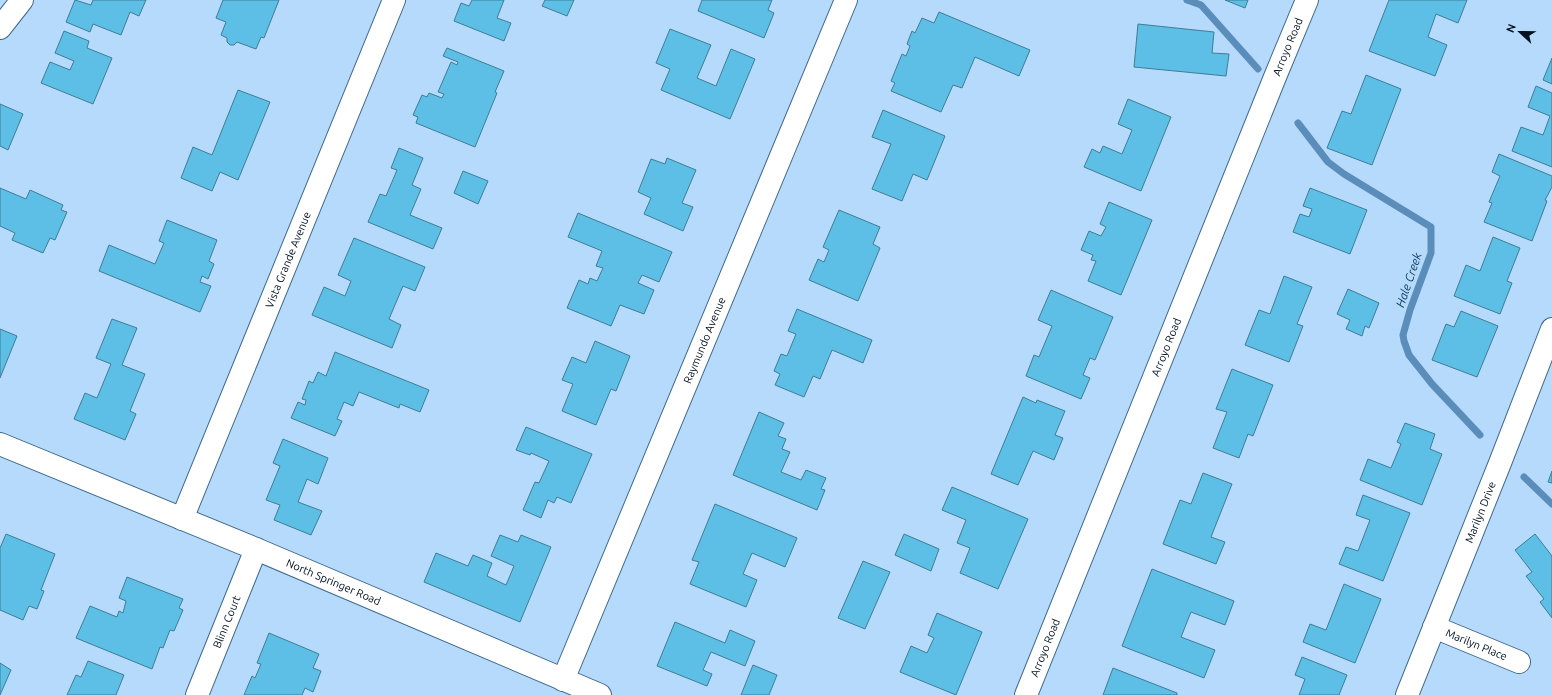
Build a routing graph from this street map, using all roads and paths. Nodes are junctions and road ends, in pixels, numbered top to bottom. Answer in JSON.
{"nodes":[{"id":1,"x":22,"y":0,"type":"edge"},
{"id":2,"x":394,"y":0,"type":"edge"},
{"id":3,"x":846,"y":0,"type":"edge"},
{"id":4,"x":1307,"y":0,"type":"edge"},
{"id":5,"x":0,"y":28,"type":"edge"},
{"id":6,"x":1551,"y":337,"type":"edge"},
{"id":7,"x":0,"y":444,"type":"edge"},
{"id":8,"x":182,"y":518,"type":"junction"},
{"id":9,"x":256,"y":549,"type":"junction"},
{"id":10,"x":1434,"y":627,"type":"junction"},
{"id":11,"x":1519,"y":662,"type":"dead end"},
{"id":12,"x":563,"y":680,"type":"junction"},
{"id":13,"x":198,"y":695,"type":"edge"},
{"id":14,"x":600,"y":695,"type":"edge"},
{"id":15,"x":1026,"y":695,"type":"edge"},
{"id":16,"x":1406,"y":695,"type":"edge"}],
"edges":[{"from":1,"to":5,"type":"street"},
{"from":2,"to":8,"type":"street","name":"Vista Grande Avenue"},
{"from":3,"to":12,"type":"street","name":"Raymundo Avenue"},
{"from":4,"to":15,"type":"street","name":"Arroyo Road"},
{"from":6,"to":10,"type":"street","name":"Marilyn Drive"},
{"from":7,"to":8,"type":"street","name":"North Springer Road"},
{"from":8,"to":9,"type":"street","name":"North Springer Road"},
{"from":9,"to":12,"type":"street","name":"North Springer Road"},
{"from":9,"to":13,"type":"street","name":"Blinn Court"},
{"from":10,"to":11,"type":"street","name":"Marilyn Place"},
{"from":10,"to":16,"type":"street","name":"Marilyn Drive"},
{"from":12,"to":14,"type":"street","name":"North Springer Road"}]}
